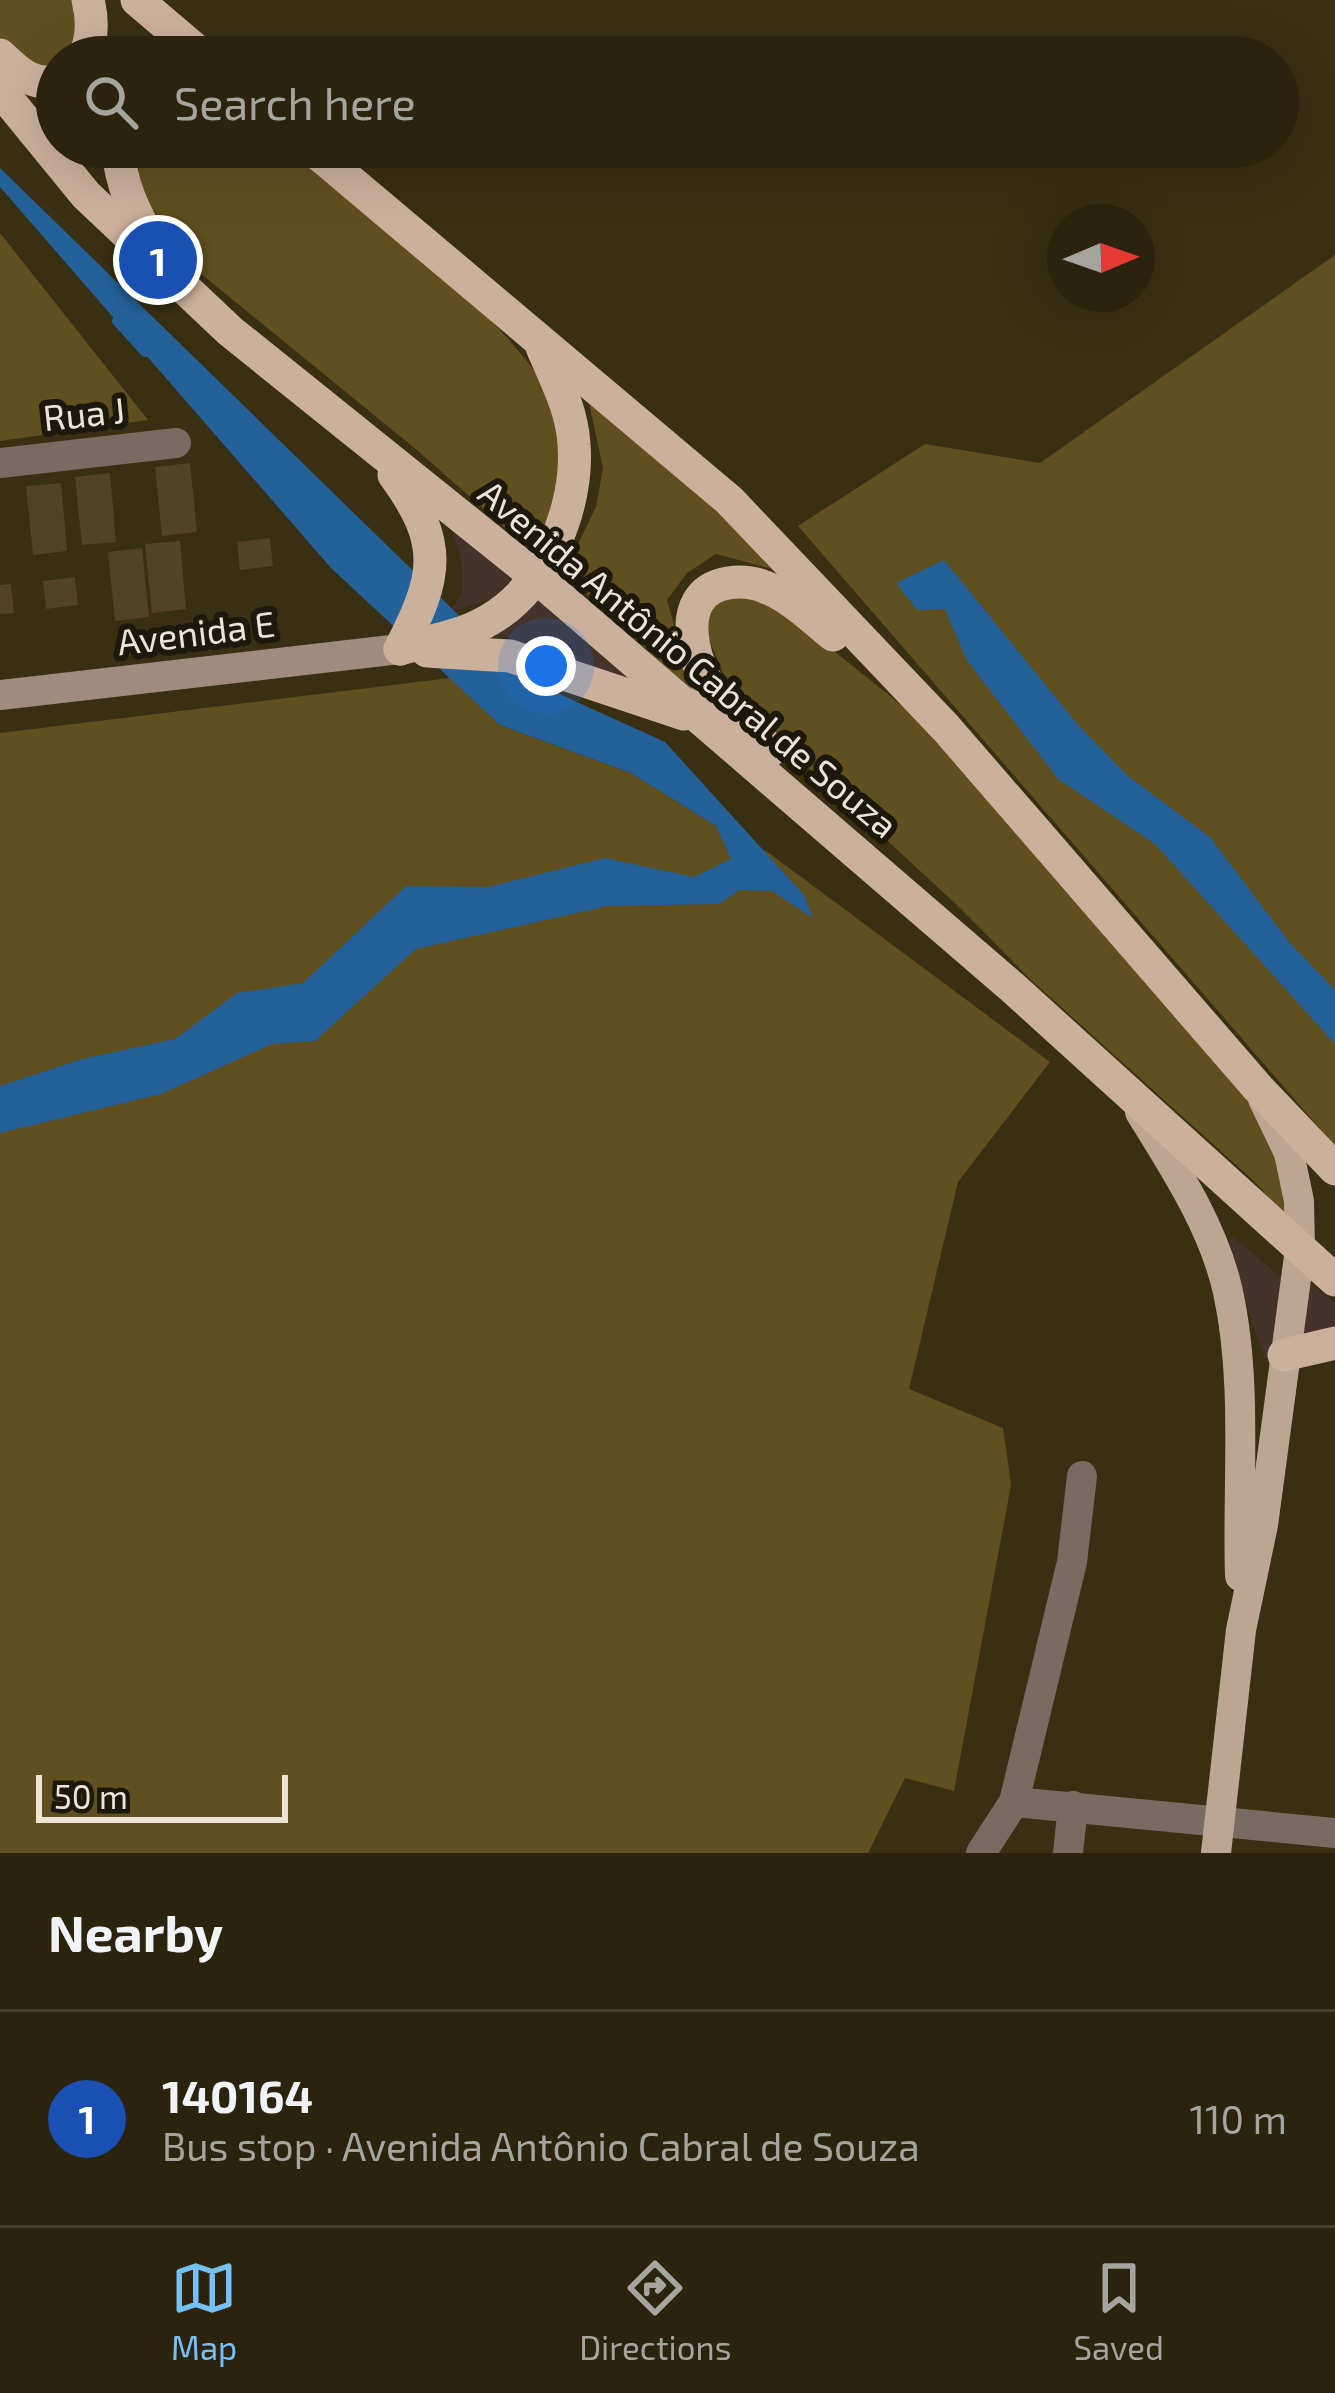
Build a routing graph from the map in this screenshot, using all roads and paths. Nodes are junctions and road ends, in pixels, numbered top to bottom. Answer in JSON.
{"nodes":[{"id":1,"x":88,"y":0,"type":"edge"},
{"id":2,"x":137,"y":0,"type":"edge"},
{"id":3,"x":91,"y":36,"type":"edge"},
{"id":4,"x":179,"y":36,"type":"edge"},
{"id":5,"x":0,"y":55,"type":"edge"},
{"id":6,"x":36,"y":80,"type":"edge"},
{"id":7,"x":0,"y":90,"type":"edge"},
{"id":8,"x":36,"y":134,"type":"edge"},
{"id":9,"x":64,"y":168,"type":"edge"},
{"id":10,"x":119,"y":168,"type":"edge"},
{"id":11,"x":335,"y":168,"type":"edge"},
{"id":12,"x":172,"y":277,"type":"junction"},
{"id":13,"x":538,"y":340,"type":"junction"},
{"id":14,"x":176,"y":443,"type":"dead end"},
{"id":15,"x":372,"y":445,"type":"junction"},
{"id":16,"x":0,"y":463,"type":"edge"},
{"id":17,"x":535,"y":575,"type":"junction"},
{"id":18,"x":400,"y":649,"type":"junction"},
{"id":19,"x":0,"y":694,"type":"edge"},
{"id":20,"x":702,"y":720,"type":"junction"},
{"id":21,"x":946,"y":728,"type":"junction"},
{"id":22,"x":1013,"y":988,"type":"junction"},
{"id":23,"x":1125,"y":1087,"type":"junction"},
{"id":24,"x":1258,"y":1088,"type":"junction"},
{"id":25,"x":1335,"y":1169,"type":"edge"},
{"id":26,"x":1300,"y":1249,"type":"junction"},
{"id":27,"x":1335,"y":1280,"type":"edge"},
{"id":28,"x":1335,"y":1342,"type":"edge"},
{"id":29,"x":1284,"y":1355,"type":"junction"},
{"id":30,"x":1082,"y":1476,"type":"dead end"},
{"id":31,"x":1241,"y":1630,"type":"junction"},
{"id":32,"x":1014,"y":1802,"type":"junction"},
{"id":33,"x":1073,"y":1806,"type":"junction"},
{"id":34,"x":1220,"y":1820,"type":"junction"},
{"id":35,"x":1335,"y":1833,"type":"edge"},
{"id":36,"x":981,"y":1853,"type":"edge"},
{"id":37,"x":1068,"y":1853,"type":"edge"},
{"id":38,"x":1216,"y":1853,"type":"edge"}],
"edges":[{"from":1,"to":3,"type":"highway"},
{"from":2,"to":4,"type":"highway"},
{"from":5,"to":6,"type":"highway"},
{"from":7,"to":8,"type":"highway","name":"Avenida Antônio Cabral de Souza"},
{"from":9,"to":12,"type":"highway","name":"Avenida Antônio Cabral de Souza"},
{"from":10,"to":12,"type":"highway"},
{"from":11,"to":13,"type":"highway"},
{"from":12,"to":15,"type":"highway","name":"Avenida Antônio Cabral de Souza"},
{"from":13,"to":17,"type":"highway"},
{"from":13,"to":21,"type":"highway"},
{"from":14,"to":16,"type":"street","name":"Rua J"},
{"from":15,"to":17,"type":"highway","name":"Avenida Antônio Cabral de Souza"},
{"from":15,"to":18,"type":"highway"},
{"from":17,"to":18,"type":"highway"},
{"from":17,"to":20,"type":"highway","name":"Avenida Antônio Cabral de Souza"},
{"from":18,"to":19,"type":"main road","name":"Avenida E"},
{"from":18,"to":20,"type":"highway"},
{"from":20,"to":22,"type":"highway","name":"Avenida Antônio Cabral de Souza"},
{"from":21,"to":22,"type":"highway"},
{"from":21,"to":24,"type":"highway"},
{"from":22,"to":23,"type":"highway","name":"Avenida Antônio Cabral de Souza"},
{"from":23,"to":26,"type":"highway","name":"Avenida Antônio Cabral de Souza"},
{"from":23,"to":31,"type":"main road"},
{"from":24,"to":25,"type":"highway"},
{"from":24,"to":26,"type":"main road"},
{"from":26,"to":27,"type":"highway","name":"Avenida Antônio Cabral de Souza"},
{"from":26,"to":29,"type":"main road"},
{"from":28,"to":29,"type":"highway"},
{"from":29,"to":31,"type":"main road"},
{"from":30,"to":32,"type":"street"},
{"from":31,"to":34,"type":"main road"},
{"from":32,"to":33,"type":"street"},
{"from":32,"to":36,"type":"street"},
{"from":33,"to":34,"type":"street"},
{"from":33,"to":37,"type":"street"},
{"from":34,"to":35,"type":"street"},
{"from":34,"to":38,"type":"main road"}]}
